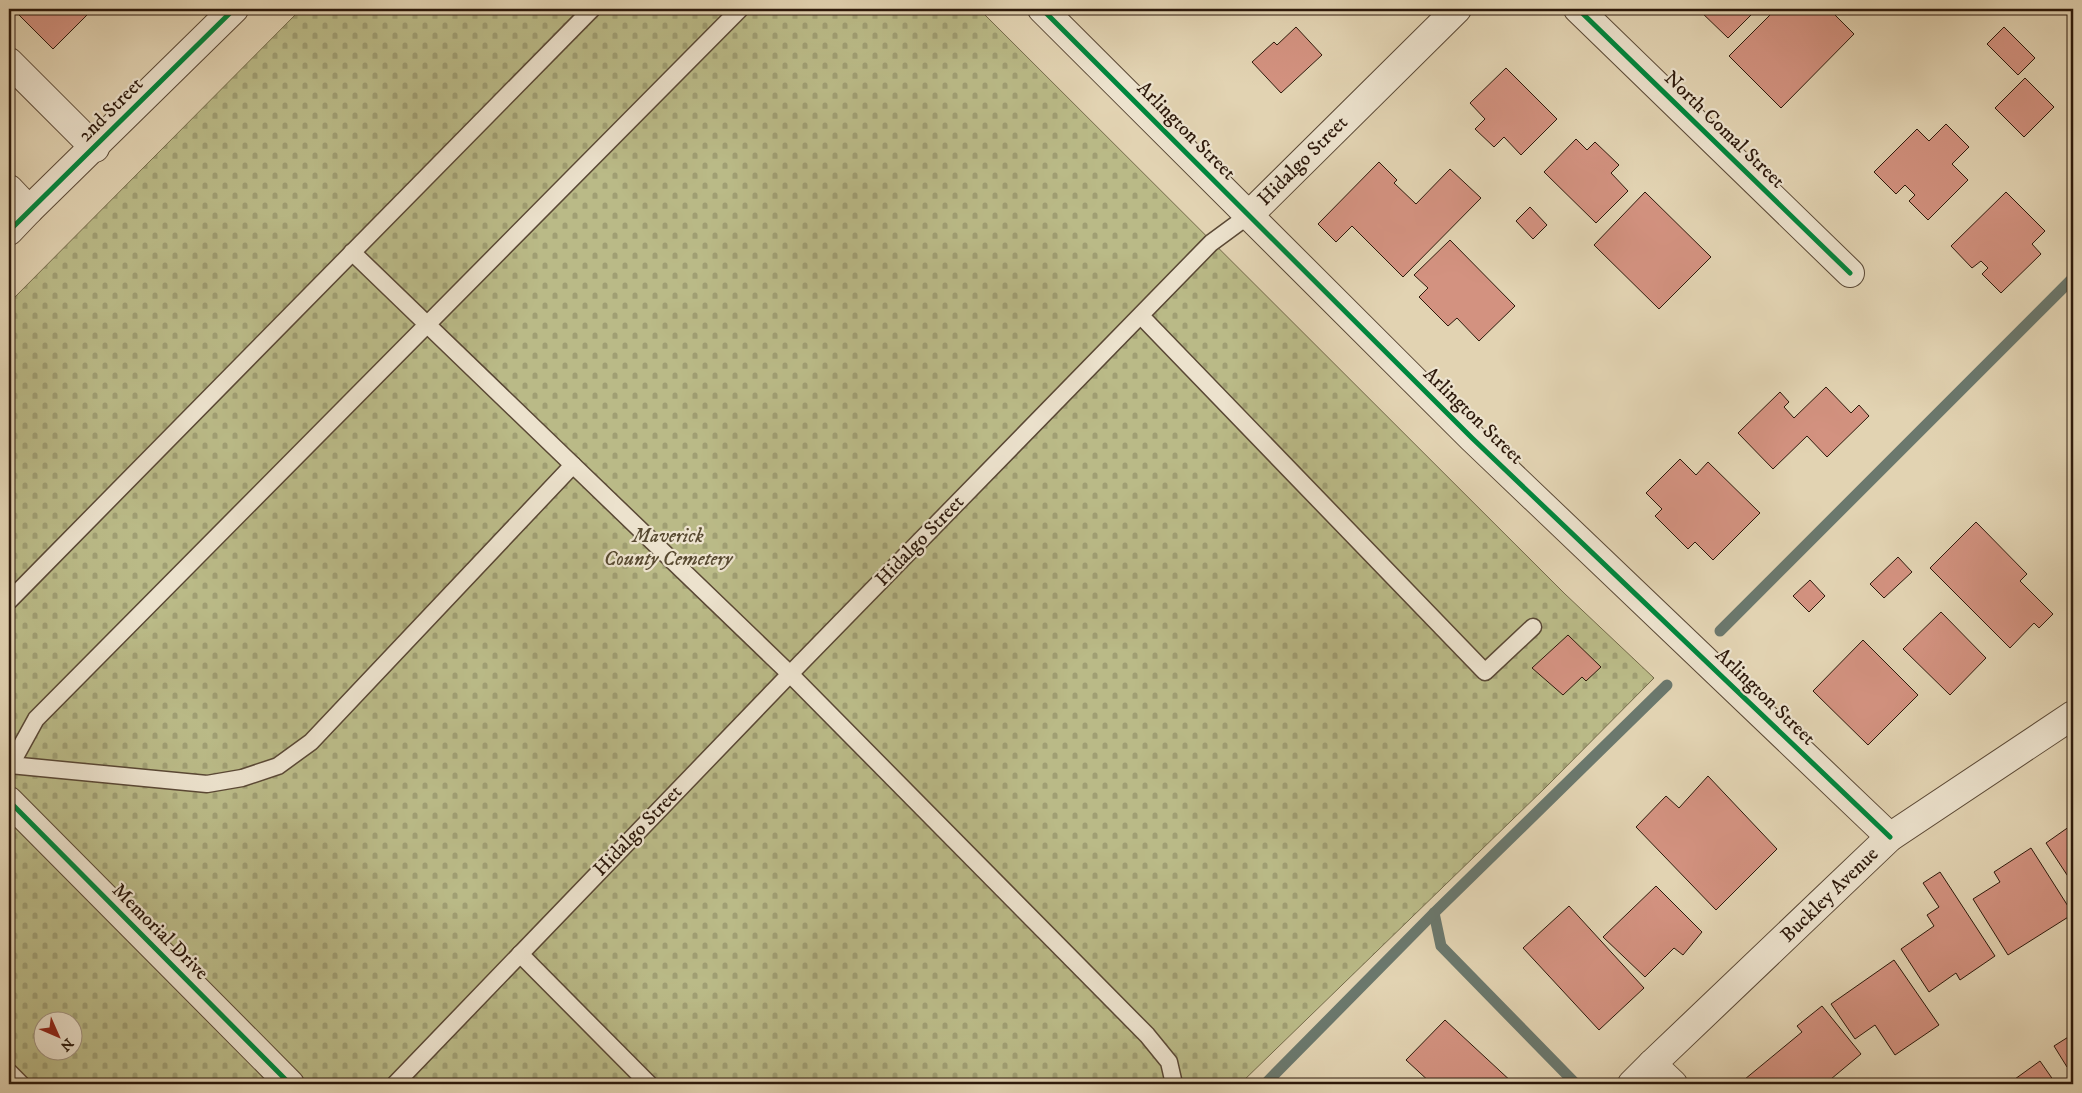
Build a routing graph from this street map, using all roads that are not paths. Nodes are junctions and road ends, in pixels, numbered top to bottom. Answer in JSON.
{"nodes":[{"id":1,"x":234,"y":9,"type":"edge"},
{"id":2,"x":592,"y":9,"type":"edge"},
{"id":3,"x":740,"y":9,"type":"edge"},
{"id":4,"x":1042,"y":9,"type":"edge"},
{"id":5,"x":1457,"y":9,"type":"edge"},
{"id":6,"x":1578,"y":9,"type":"edge"},
{"id":7,"x":9,"y":62,"type":"edge"},
{"id":8,"x":95,"y":148,"type":"junction"},
{"id":9,"x":9,"y":189,"type":"edge"},
{"id":10,"x":29,"y":210,"type":"junction"},
{"id":11,"x":1249,"y":215,"type":"junction"},
{"id":12,"x":9,"y":231,"type":"edge"},
{"id":13,"x":352,"y":252,"type":"junction"},
{"id":14,"x":1850,"y":273,"type":"dead end"},
{"id":15,"x":1141,"y":316,"type":"junction"},
{"id":16,"x":425,"y":324,"type":"junction"},
{"id":17,"x":573,"y":465,"type":"junction"},
{"id":18,"x":9,"y":601,"type":"edge"},
{"id":19,"x":1533,"y":628,"type":"dead end"},
{"id":20,"x":790,"y":674,"type":"junction"},
{"id":21,"x":2073,"y":715,"type":"edge"},
{"id":22,"x":10,"y":766,"type":"edge"},
{"id":23,"x":9,"y":801,"type":"edge"},
{"id":24,"x":1890,"y":837,"type":"junction"},
{"id":25,"x":520,"y":954,"type":"junction"},
{"id":26,"x":1652,"y":1064,"type":"junction"},
{"id":27,"x":9,"y":1072,"type":"edge"},
{"id":28,"x":21,"y":1084,"type":"edge"},
{"id":29,"x":290,"y":1084,"type":"edge"},
{"id":30,"x":395,"y":1084,"type":"edge"},
{"id":31,"x":649,"y":1084,"type":"edge"},
{"id":32,"x":1174,"y":1084,"type":"edge"},
{"id":33,"x":1632,"y":1084,"type":"edge"},
{"id":34,"x":1673,"y":1084,"type":"edge"}],
"edges":[{"from":1,"to":8,"type":"street","name":"2nd Street"},
{"from":2,"to":13,"type":"lane"},
{"from":3,"to":16,"type":"lane"},
{"from":4,"to":11,"type":"street","name":"Arlington Street"},
{"from":5,"to":11,"type":"street","name":"Hidalgo Street"},
{"from":6,"to":14,"type":"street","name":"North Comal Street"},
{"from":7,"to":8,"type":"street"},
{"from":8,"to":10,"type":"street","name":"2nd Street"},
{"from":9,"to":10,"type":"street"},
{"from":10,"to":12,"type":"street","name":"2nd Street"},
{"from":11,"to":15,"type":"lane","name":"Hidalgo Street"},
{"from":11,"to":24,"type":"street","name":"Arlington Street"},
{"from":13,"to":16,"type":"lane"},
{"from":13,"to":18,"type":"lane"},
{"from":15,"to":19,"type":"lane"},
{"from":15,"to":20,"type":"lane","name":"Hidalgo Street"},
{"from":16,"to":17,"type":"lane"},
{"from":16,"to":22,"type":"lane"},
{"from":17,"to":20,"type":"lane"},
{"from":17,"to":22,"type":"lane"},
{"from":20,"to":25,"type":"lane","name":"Hidalgo Street"},
{"from":20,"to":32,"type":"lane"},
{"from":21,"to":24,"type":"street","name":"Buckley Avenue"},
{"from":23,"to":29,"type":"street","name":"Memorial Drive"},
{"from":24,"to":26,"type":"street","name":"Buckley Avenue"},
{"from":25,"to":30,"type":"lane","name":"Hidalgo Street"},
{"from":25,"to":31,"type":"lane"},
{"from":26,"to":33,"type":"street","name":"Buckley Avenue"},
{"from":26,"to":34,"type":"street"},
{"from":27,"to":28,"type":"lane"}]}
